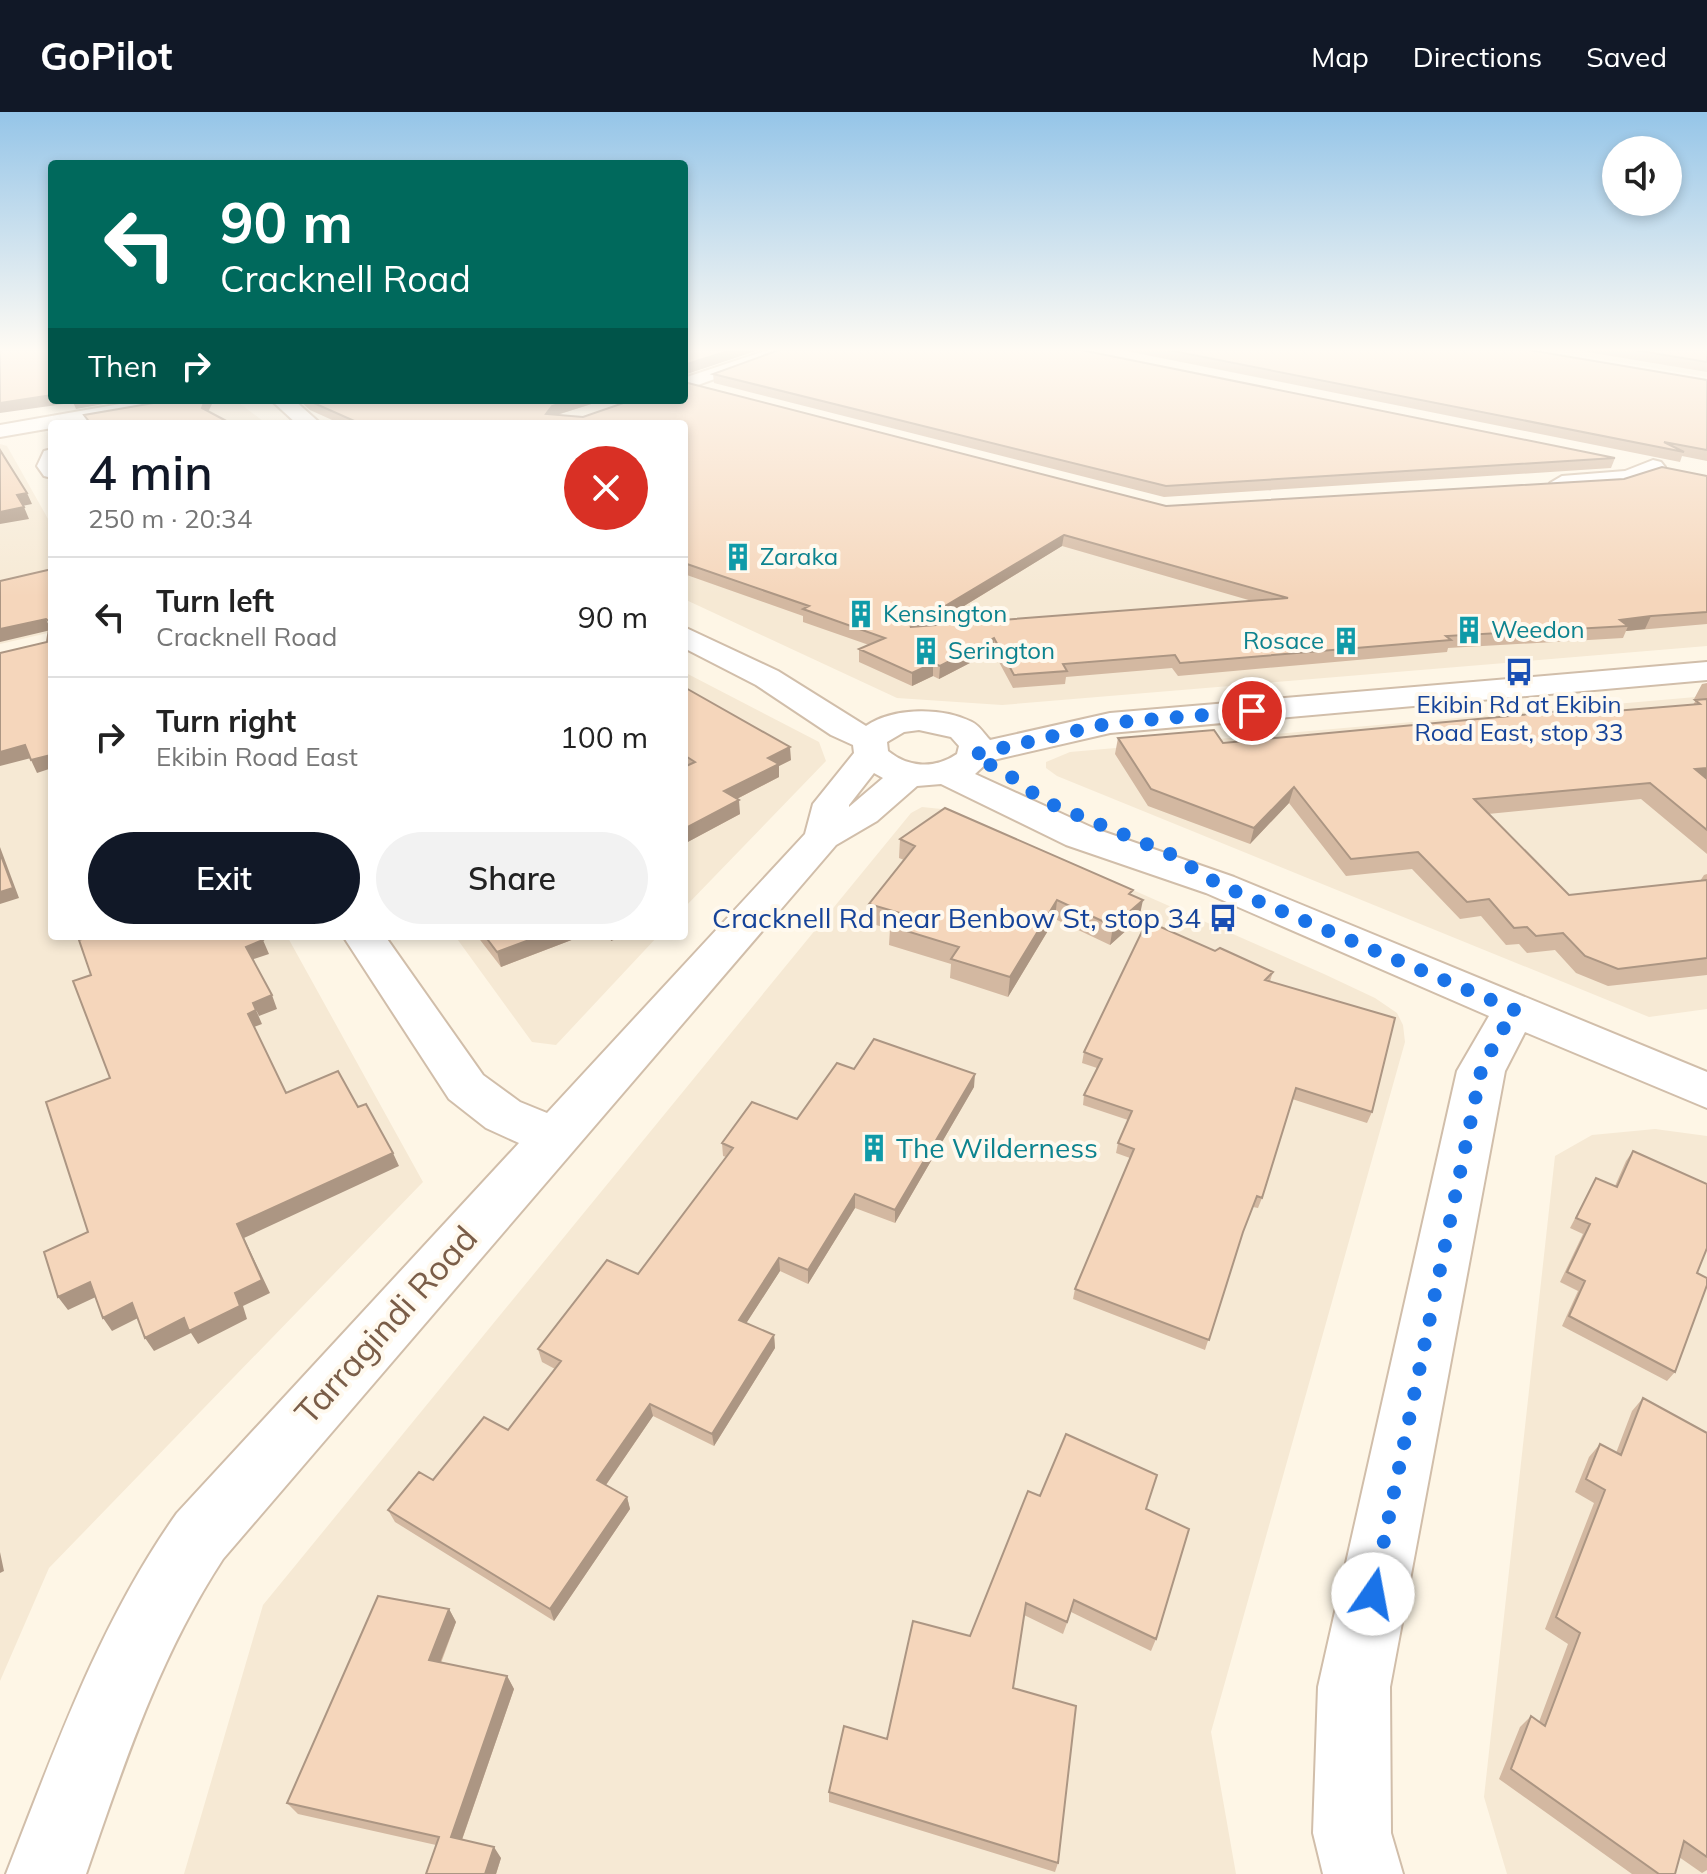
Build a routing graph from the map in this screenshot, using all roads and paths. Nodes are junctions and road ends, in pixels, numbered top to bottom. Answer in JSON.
{"nodes":[{"id":1,"x":1602,"y":457,"type":"edge"},
{"id":2,"x":1653,"y":467,"type":"junction"},
{"id":3,"x":1680,"y":473,"type":"edge"},
{"id":4,"x":1537,"y":485,"type":"edge"},
{"id":5,"x":688,"y":638,"type":"edge"},
{"id":6,"x":1707,"y":671,"type":"edge"},
{"id":7,"x":767,"y":678,"type":"junction"},
{"id":8,"x":905,"y":721,"type":"junction"},
{"id":9,"x":948,"y":723,"type":"junction"},
{"id":10,"x":1110,"y":723,"type":"junction"},
{"id":11,"x":871,"y":747,"type":"junction"},
{"id":12,"x":951,"y":765,"type":"junction"},
{"id":13,"x":823,"y":837,"type":"junction"},
{"id":14,"x":367,"y":940,"type":"edge"},
{"id":15,"x":1517,"y":1011,"type":"junction"},
{"id":16,"x":1707,"y":1091,"type":"edge"},
{"id":17,"x":554,"y":1137,"type":"junction"},
{"id":18,"x":46,"y":1874,"type":"edge"},
{"id":19,"x":1363,"y":1874,"type":"edge"}],
"edges":[{"from":1,"to":2,"type":"street"},
{"from":2,"to":3,"type":"street"},
{"from":2,"to":4,"type":"street"},
{"from":5,"to":7,"type":"street"},
{"from":6,"to":10,"type":"street"},
{"from":7,"to":8,"type":"street"},
{"from":7,"to":11,"type":"street"},
{"from":8,"to":9,"type":"street"},
{"from":8,"to":11,"type":"street"},
{"from":9,"to":10,"type":"street"},
{"from":9,"to":12,"type":"street"},
{"from":10,"to":12,"type":"street"},
{"from":11,"to":12,"type":"street"},
{"from":11,"to":13,"type":"street","name":"Tarragindi Road"},
{"from":12,"to":13,"type":"street","name":"Tarragindi Road"},
{"from":12,"to":15,"type":"street"},
{"from":13,"to":17,"type":"street","name":"Tarragindi Road"},
{"from":14,"to":17,"type":"street"},
{"from":15,"to":16,"type":"street"},
{"from":15,"to":19,"type":"street"},
{"from":17,"to":18,"type":"street","name":"Tarragindi Road"}]}
